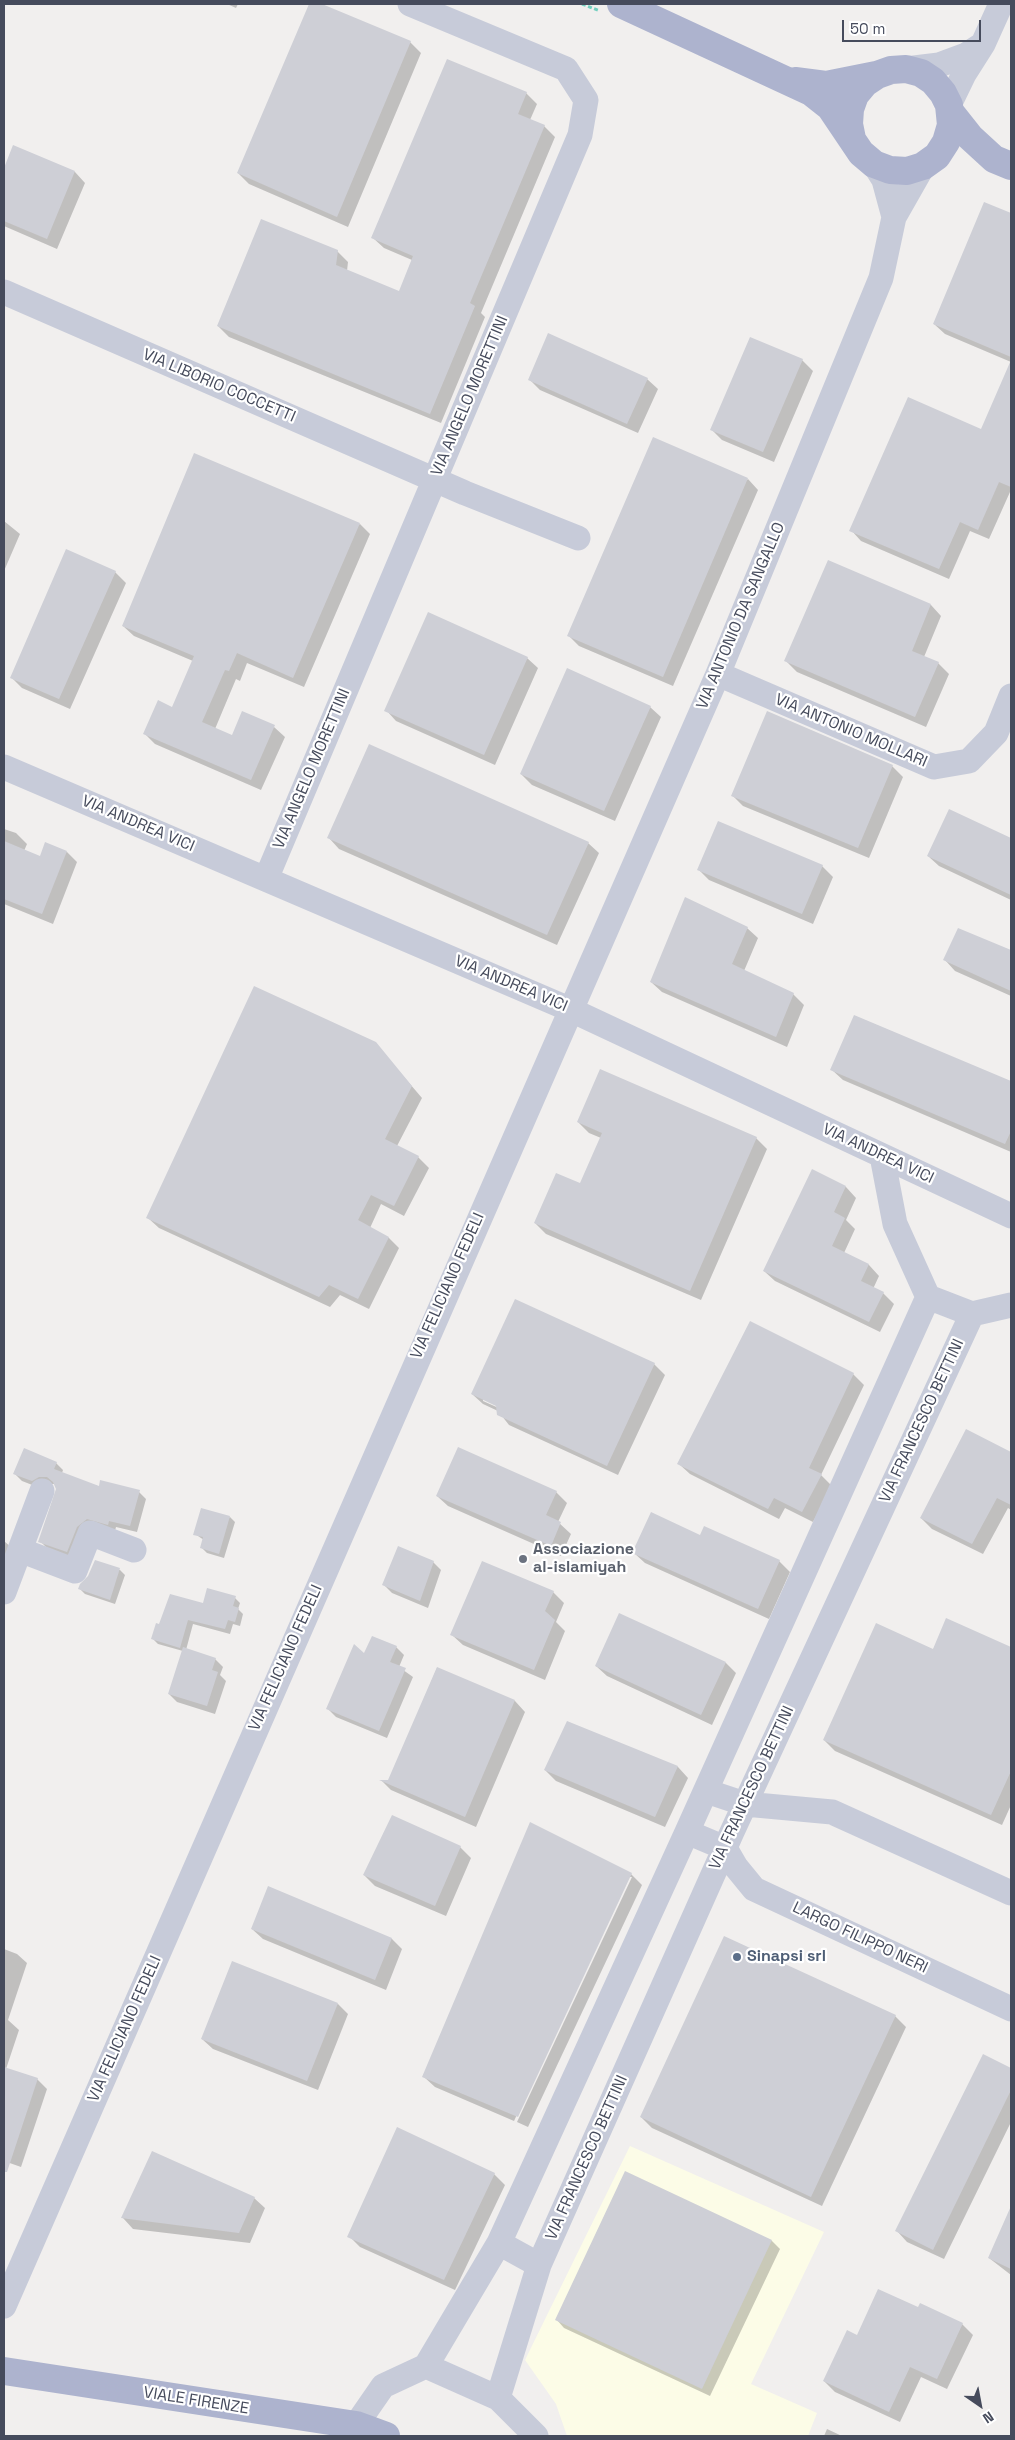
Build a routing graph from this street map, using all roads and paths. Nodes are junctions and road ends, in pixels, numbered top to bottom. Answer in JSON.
{"nodes":[{"id":1,"x":410,"y":4,"type":"edge"},
{"id":2,"x":621,"y":4,"type":"edge"},
{"id":3,"x":1001,"y":4,"type":"edge"},
{"id":4,"x":983,"y":44,"type":"junction"},
{"id":5,"x":906,"y":69,"type":"junction"},
{"id":6,"x":877,"y":75,"type":"junction"},
{"id":7,"x":789,"y":80,"type":"junction"},
{"id":8,"x":950,"y":109,"type":"junction"},
{"id":9,"x":852,"y":139,"type":"junction"},
{"id":10,"x":930,"y":161,"type":"junction"},
{"id":11,"x":1003,"y":163,"type":"edge"},
{"id":12,"x":874,"y":164,"type":"junction"},
{"id":13,"x":894,"y":217,"type":"junction"},
{"id":14,"x":4,"y":292,"type":"edge"},
{"id":15,"x":435,"y":479,"type":"junction"},
{"id":16,"x":578,"y":538,"type":"dead end"},
{"id":17,"x":718,"y":674,"type":"junction"},
{"id":18,"x":1011,"y":696,"type":"edge"},
{"id":19,"x":4,"y":767,"type":"edge"},
{"id":20,"x":266,"y":879,"type":"junction"},
{"id":21,"x":569,"y":1009,"type":"junction"},
{"id":22,"x":882,"y":1156,"type":"junction"},
{"id":23,"x":1011,"y":1216,"type":"edge"},
{"id":24,"x":928,"y":1297,"type":"junction"},
{"id":25,"x":1011,"y":1306,"type":"edge"},
{"id":26,"x":972,"y":1314,"type":"junction"},
{"id":27,"x":42,"y":1491,"type":"dead end"},
{"id":28,"x":20,"y":1550,"type":"junction"},
{"id":29,"x":134,"y":1550,"type":"dead end"},
{"id":30,"x":4,"y":1592,"type":"edge"},
{"id":31,"x":706,"y":1791,"type":"junction"},
{"id":32,"x":744,"y":1804,"type":"junction"},
{"id":33,"x":687,"y":1832,"type":"junction"},
{"id":34,"x":725,"y":1848,"type":"junction"},
{"id":35,"x":1011,"y":1893,"type":"edge"},
{"id":36,"x":1011,"y":2009,"type":"edge"},
{"id":37,"x":498,"y":2243,"type":"junction"},
{"id":38,"x":539,"y":2265,"type":"junction"},
{"id":39,"x":4,"y":2306,"type":"edge"},
{"id":40,"x":426,"y":2366,"type":"junction"},
{"id":41,"x":4,"y":2371,"type":"edge"},
{"id":42,"x":498,"y":2398,"type":"junction"},
{"id":43,"x":356,"y":2425,"type":"junction"},
{"id":44,"x":386,"y":2436,"type":"edge"},
{"id":45,"x":536,"y":2436,"type":"edge"}],
"edges":[{"from":1,"to":15,"type":"street","name":"VIA ANGELO MORETTINI"},
{"from":2,"to":7,"type":"main road"},
{"from":3,"to":4,"type":"street"},
{"from":4,"to":5,"type":"street"},
{"from":4,"to":8,"type":"street"},
{"from":5,"to":6,"type":"main road"},
{"from":5,"to":8,"type":"main road","name":"VIA ANTONIO DA SANGALLO"},
{"from":6,"to":7,"type":"main road"},
{"from":6,"to":9,"type":"main road"},
{"from":7,"to":9,"type":"main road","name":"VIA ANTONIO DA SANGALLO"},
{"from":8,"to":10,"type":"main road","name":"VIA ANTONIO DA SANGALLO"},
{"from":8,"to":11,"type":"main road","name":"VIA ANTONIO DA SANGALLO"},
{"from":9,"to":12,"type":"main road","name":"VIA ANTONIO DA SANGALLO"},
{"from":10,"to":11,"type":"main road","name":"VIA ANTONIO DA SANGALLO"},
{"from":10,"to":12,"type":"main road","name":"VIA ANTONIO DA SANGALLO"},
{"from":10,"to":13,"type":"street","name":"VIA ANTONIO DA SANGALLO"},
{"from":12,"to":13,"type":"street","name":"VIA ANTONIO DA SANGALLO"},
{"from":13,"to":17,"type":"street","name":"VIA ANTONIO DA SANGALLO"},
{"from":14,"to":15,"type":"street","name":"VIA LIBORIO COCCETTI"},
{"from":15,"to":16,"type":"street","name":"VIA LIBORIO COCCETTI"},
{"from":15,"to":20,"type":"street","name":"VIA ANGELO MORETTINI"},
{"from":17,"to":18,"type":"street","name":"VIA ANTONIO MOLLARI"},
{"from":17,"to":21,"type":"street","name":"VIA ANTONIO DA SANGALLO"},
{"from":19,"to":20,"type":"street","name":"VIA ANDREA VICI"},
{"from":20,"to":21,"type":"street","name":"VIA ANDREA VICI"},
{"from":21,"to":22,"type":"street","name":"VIA ANDREA VICI"},
{"from":21,"to":39,"type":"street","name":"VIA FELICIANO FEDELI"},
{"from":22,"to":23,"type":"street","name":"VIA ANDREA VICI"},
{"from":22,"to":24,"type":"street"},
{"from":24,"to":26,"type":"street"},
{"from":24,"to":31,"type":"street"},
{"from":25,"to":26,"type":"street"},
{"from":26,"to":32,"type":"street","name":"VIA FRANCESCO BETTINI"},
{"from":27,"to":28,"type":"street"},
{"from":28,"to":29,"type":"street"},
{"from":28,"to":30,"type":"street"},
{"from":31,"to":32,"type":"street"},
{"from":31,"to":33,"type":"street"},
{"from":32,"to":34,"type":"street","name":"VIA FRANCESCO BETTINI"},
{"from":32,"to":35,"type":"street"},
{"from":33,"to":34,"type":"street"},
{"from":33,"to":37,"type":"street"},
{"from":34,"to":36,"type":"street","name":"LARGO FILIPPO NERI"},
{"from":34,"to":38,"type":"street","name":"VIA FRANCESCO BETTINI"},
{"from":37,"to":38,"type":"street"},
{"from":37,"to":40,"type":"street"},
{"from":38,"to":42,"type":"street","name":"VIA FRANCESCO BETTINI"},
{"from":40,"to":42,"type":"street"},
{"from":40,"to":43,"type":"street"},
{"from":41,"to":43,"type":"main road","name":"VIALE FIRENZE"},
{"from":42,"to":45,"type":"street"},
{"from":43,"to":44,"type":"main road","name":"VIALE FIRENZE"}]}
